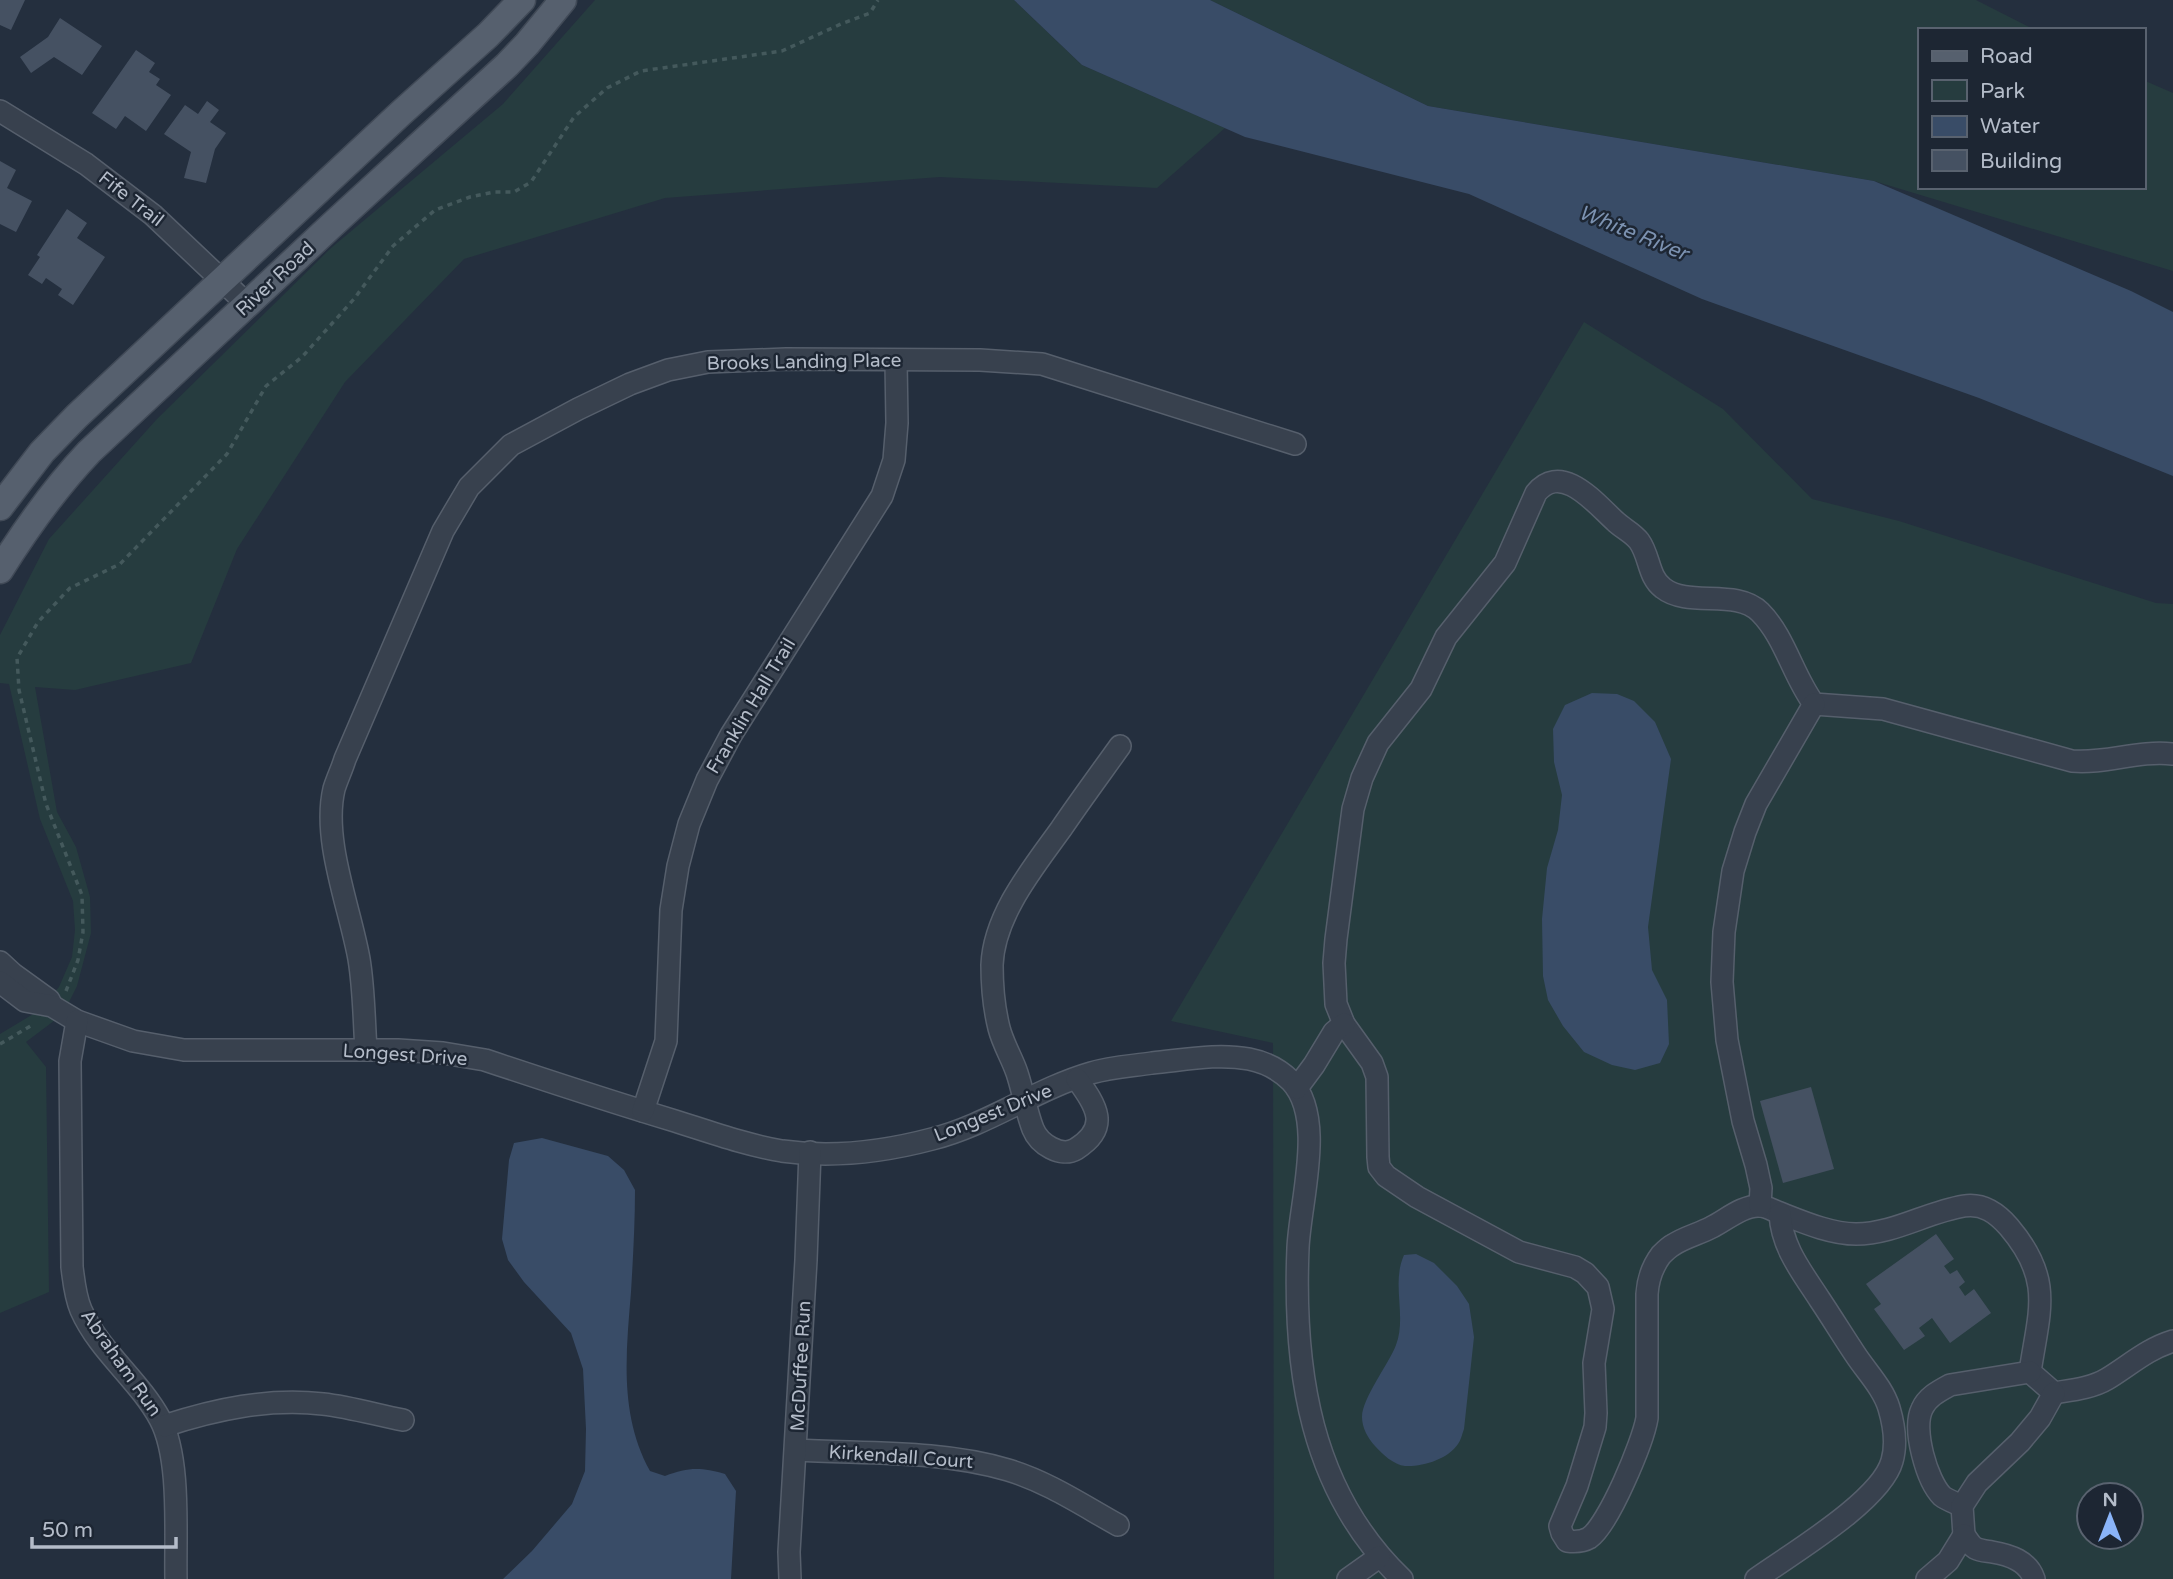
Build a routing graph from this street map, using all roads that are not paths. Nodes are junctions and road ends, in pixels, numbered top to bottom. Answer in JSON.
{"nodes":[{"id":1,"x":522,"y":0,"type":"edge"},
{"id":2,"x":563,"y":0,"type":"edge"},
{"id":3,"x":0,"y":111,"type":"edge"},
{"id":4,"x":223,"y":280,"type":"junction"},
{"id":5,"x":248,"y":305,"type":"junction"},
{"id":6,"x":896,"y":361,"type":"junction"},
{"id":7,"x":1295,"y":444,"type":"dead end"},
{"id":8,"x":0,"y":507,"type":"edge"},
{"id":9,"x":0,"y":570,"type":"edge"},
{"id":10,"x":1814,"y":704,"type":"junction"},
{"id":11,"x":1120,"y":746,"type":"dead end"},
{"id":12,"x":2173,"y":754,"type":"edge"},
{"id":13,"x":0,"y":962,"type":"edge"},
{"id":14,"x":0,"y":982,"type":"edge"},
{"id":15,"x":52,"y":1006,"type":"junction"},
{"id":16,"x":77,"y":1021,"type":"junction"},
{"id":17,"x":1344,"y":1024,"type":"junction"},
{"id":18,"x":366,"y":1050,"type":"junction"},
{"id":19,"x":1077,"y":1079,"type":"junction"},
{"id":20,"x":1297,"y":1088,"type":"junction"},
{"id":21,"x":1025,"y":1101,"type":"junction"},
{"id":22,"x":643,"y":1111,"type":"junction"},
{"id":23,"x":810,"y":1152,"type":"junction"},
{"id":24,"x":1770,"y":1210,"type":"junction"},
{"id":25,"x":2173,"y":1341,"type":"edge"},
{"id":26,"x":2030,"y":1372,"type":"junction"},
{"id":27,"x":2054,"y":1393,"type":"junction"},
{"id":28,"x":403,"y":1420,"type":"dead end"},
{"id":29,"x":164,"y":1426,"type":"junction"},
{"id":30,"x":796,"y":1450,"type":"junction"},
{"id":31,"x":1962,"y":1506,"type":"junction"},
{"id":32,"x":1118,"y":1525,"type":"dead end"},
{"id":33,"x":1964,"y":1535,"type":"junction"},
{"id":34,"x":1379,"y":1557,"type":"junction"},
{"id":35,"x":176,"y":1579,"type":"edge"},
{"id":36,"x":790,"y":1579,"type":"edge"},
{"id":37,"x":1349,"y":1579,"type":"edge"},
{"id":38,"x":1402,"y":1579,"type":"edge"},
{"id":39,"x":1756,"y":1579,"type":"edge"},
{"id":40,"x":1927,"y":1579,"type":"edge"},
{"id":41,"x":2034,"y":1579,"type":"edge"}],
"edges":[{"from":1,"to":4,"type":"main road","name":"River Road"},
{"from":2,"to":5,"type":"main road","name":"River Road"},
{"from":3,"to":4,"type":"street","name":"Fife Trail"},
{"from":4,"to":5,"type":"street","name":"Fife Trail"},
{"from":4,"to":8,"type":"main road","name":"River Road"},
{"from":5,"to":9,"type":"main road","name":"River Road"},
{"from":6,"to":7,"type":"street","name":"Brooks Landing Place"},
{"from":6,"to":18,"type":"street","name":"Brooks Landing Place"},
{"from":6,"to":22,"type":"street","name":"Franklin Hall Trail"},
{"from":10,"to":12,"type":"street"},
{"from":10,"to":17,"type":"street"},
{"from":10,"to":24,"type":"street"},
{"from":11,"to":21,"type":"street"},
{"from":13,"to":15,"type":"street","name":"Longest Drive"},
{"from":14,"to":15,"type":"street","name":"Longest Drive"},
{"from":15,"to":16,"type":"street","name":"Longest Drive"},
{"from":16,"to":18,"type":"street","name":"Longest Drive"},
{"from":16,"to":29,"type":"street","name":"Abraham Run"},
{"from":17,"to":20,"type":"street"},
{"from":17,"to":24,"type":"street"},
{"from":18,"to":22,"type":"street","name":"Longest Drive"},
{"from":19,"to":20,"type":"street","name":"Longest Drive"},
{"from":19,"to":21,"type":"street","name":"Longest Drive"},
{"from":19,"to":21,"type":"street"},
{"from":20,"to":34,"type":"street"},
{"from":21,"to":23,"type":"street","name":"Longest Drive"},
{"from":22,"to":23,"type":"street","name":"Longest Drive"},
{"from":23,"to":30,"type":"street","name":"McDuffee Run"},
{"from":24,"to":26,"type":"street"},
{"from":24,"to":39,"type":"street"},
{"from":25,"to":27,"type":"street"},
{"from":26,"to":27,"type":"street"},
{"from":26,"to":31,"type":"street"},
{"from":27,"to":31,"type":"street"},
{"from":28,"to":29,"type":"street"},
{"from":29,"to":35,"type":"street","name":"Abraham Run"},
{"from":30,"to":32,"type":"street","name":"Kirkendall Court"},
{"from":30,"to":36,"type":"street","name":"McDuffee Run"},
{"from":31,"to":33,"type":"street"},
{"from":33,"to":40,"type":"street"},
{"from":33,"to":41,"type":"street"},
{"from":34,"to":37,"type":"street"},
{"from":34,"to":38,"type":"street"}]}
